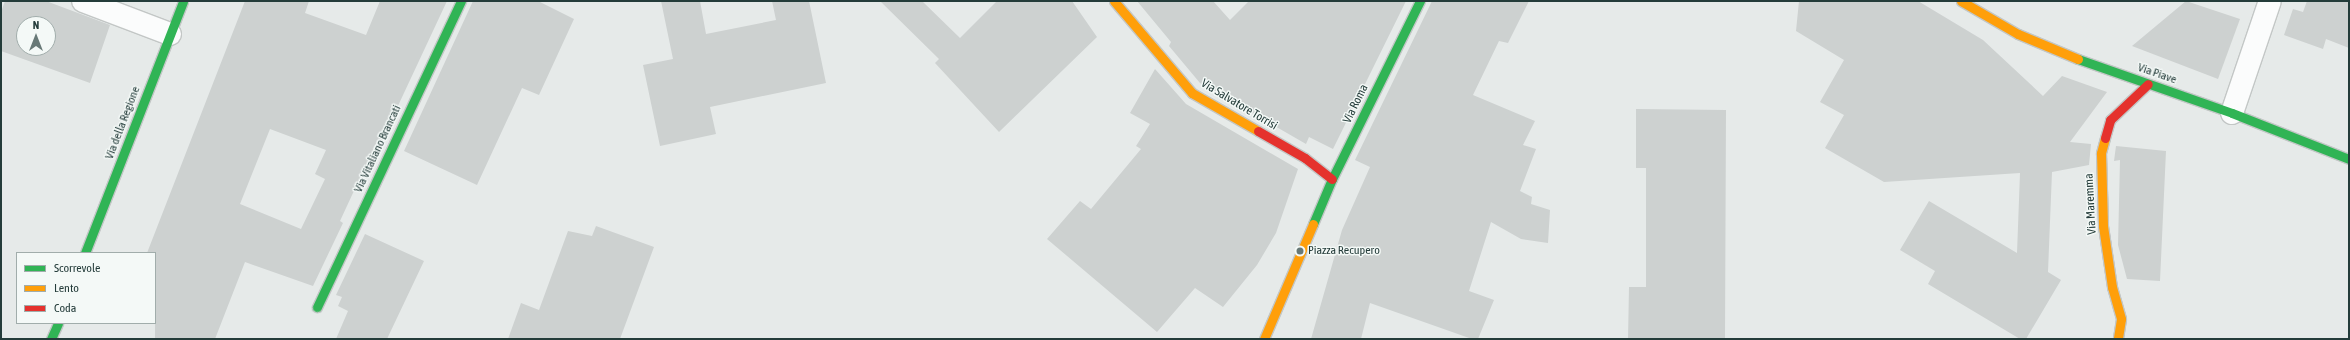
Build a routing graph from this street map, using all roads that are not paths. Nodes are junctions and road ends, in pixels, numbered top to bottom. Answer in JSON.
{"nodes":[{"id":1,"x":83,"y":1,"type":"edge"},
{"id":2,"x":183,"y":1,"type":"edge"},
{"id":3,"x":461,"y":1,"type":"edge"},
{"id":4,"x":1114,"y":1,"type":"edge"},
{"id":5,"x":1420,"y":1,"type":"edge"},
{"id":6,"x":1961,"y":1,"type":"edge"},
{"id":7,"x":2270,"y":1,"type":"edge"},
{"id":8,"x":170,"y":34,"type":"junction"},
{"id":9,"x":2148,"y":84,"type":"junction"},
{"id":10,"x":2232,"y":113,"type":"junction"},
{"id":11,"x":2349,"y":159,"type":"edge"},
{"id":12,"x":1332,"y":179,"type":"junction"},
{"id":13,"x":85,"y":252,"type":"edge"},
{"id":14,"x":317,"y":307,"type":"dead end"},
{"id":15,"x":58,"y":324,"type":"edge"},
{"id":16,"x":51,"y":339,"type":"edge"},
{"id":17,"x":1264,"y":339,"type":"edge"},
{"id":18,"x":2118,"y":339,"type":"edge"}],
"edges":[{"from":1,"to":8,"type":"street"},
{"from":2,"to":8,"type":"street","name":"Via della Regione"},
{"from":3,"to":14,"type":"street","name":"Via Vitaliano Brancati"},
{"from":4,"to":12,"type":"street","name":"Via Salvatore Torrisi"},
{"from":5,"to":12,"type":"street","name":"Via Roma"},
{"from":6,"to":9,"type":"street","name":"Via Piave"},
{"from":7,"to":10,"type":"street"},
{"from":8,"to":13,"type":"street","name":"Via della Regione"},
{"from":9,"to":10,"type":"street","name":"Via Piave"},
{"from":9,"to":18,"type":"street","name":"Via Maremma"},
{"from":10,"to":11,"type":"street","name":"Via Piave"},
{"from":12,"to":17,"type":"street","name":"Via Roma"},
{"from":15,"to":16,"type":"street"}]}
